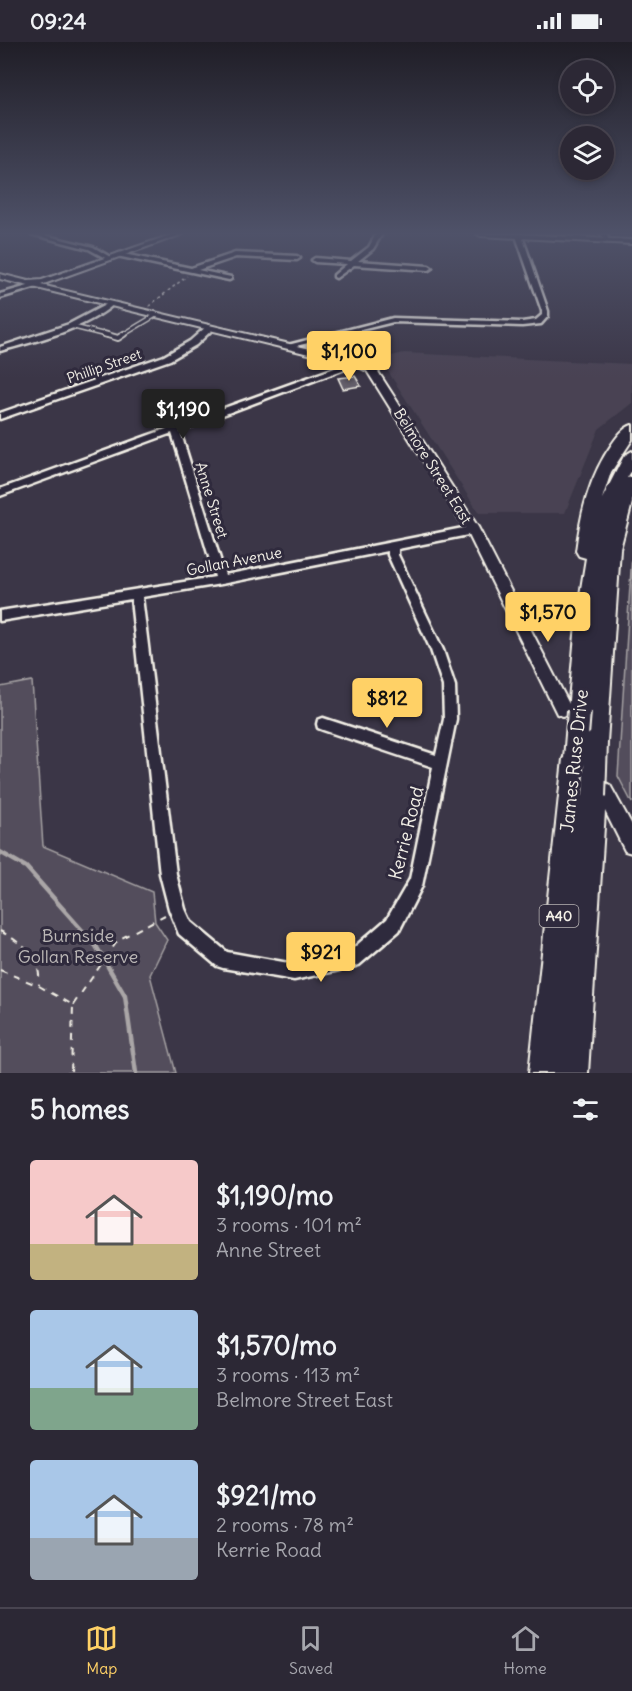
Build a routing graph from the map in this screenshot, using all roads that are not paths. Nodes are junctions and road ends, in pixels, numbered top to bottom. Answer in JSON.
{"nodes":[{"id":1,"x":12,"y":282,"type":"edge"},
{"id":2,"x":46,"y":282,"type":"edge"},
{"id":3,"x":535,"y":282,"type":"edge"},
{"id":4,"x":18,"y":285,"type":"junction"},
{"id":5,"x":38,"y":285,"type":"junction"},
{"id":6,"x":0,"y":296,"type":"edge"},
{"id":7,"x":111,"y":304,"type":"junction"},
{"id":8,"x":156,"y":315,"type":"junction"},
{"id":9,"x":69,"y":326,"type":"junction"},
{"id":10,"x":210,"y":328,"type":"junction"},
{"id":11,"x":288,"y":346,"type":"junction"},
{"id":12,"x":0,"y":349,"type":"edge"},
{"id":13,"x":357,"y":363,"type":"junction"},
{"id":14,"x":0,"y":416,"type":"edge"},
{"id":15,"x":174,"y":429,"type":"junction"},
{"id":16,"x":632,"y":430,"type":"edge"},
{"id":17,"x":632,"y":456,"type":"edge"},
{"id":18,"x":632,"y":482,"type":"edge"},
{"id":19,"x":0,"y":493,"type":"edge"},
{"id":20,"x":632,"y":503,"type":"edge"},
{"id":21,"x":473,"y":530,"type":"junction"},
{"id":22,"x":393,"y":545,"type":"junction"},
{"id":23,"x":611,"y":549,"type":"junction"},
{"id":24,"x":221,"y":580,"type":"junction"},
{"id":25,"x":136,"y":594,"type":"junction"},
{"id":26,"x":0,"y":616,"type":"edge"},
{"id":27,"x":583,"y":674,"type":"junction"},
{"id":28,"x":571,"y":710,"type":"junction"},
{"id":29,"x":323,"y":724,"type":"dead end"},
{"id":30,"x":441,"y":763,"type":"junction"},
{"id":31,"x":599,"y":793,"type":"junction"},
{"id":32,"x":632,"y":844,"type":"edge"},
{"id":33,"x":544,"y":1073,"type":"edge"},
{"id":34,"x":573,"y":1073,"type":"edge"}],
"edges":[{"from":1,"to":4,"type":"street","name":"Belmore Street East"},
{"from":2,"to":5,"type":"street"},
{"from":3,"to":11,"type":"street"},
{"from":4,"to":5,"type":"street","name":"Belmore Street East"},
{"from":4,"to":6,"type":"street"},
{"from":5,"to":7,"type":"street","name":"Belmore Street East"},
{"from":7,"to":8,"type":"street","name":"Belmore Street East"},
{"from":7,"to":9,"type":"street"},
{"from":8,"to":9,"type":"lane"},
{"from":8,"to":10,"type":"street","name":"Belmore Street East"},
{"from":9,"to":12,"type":"street"},
{"from":10,"to":11,"type":"street","name":"Belmore Street East"},
{"from":10,"to":14,"type":"street","name":"Phillip Street"},
{"from":11,"to":13,"type":"street","name":"Belmore Street East"},
{"from":13,"to":15,"type":"street"},
{"from":13,"to":21,"type":"street","name":"Belmore Street East"},
{"from":15,"to":19,"type":"street"},
{"from":15,"to":24,"type":"street","name":"Anne Street"},
{"from":16,"to":27,"type":"highway"},
{"from":17,"to":27,"type":"highway","name":"James Ruse Drive","number":"A40"},
{"from":18,"to":23,"type":"highway","name":"James Ruse Drive","number":"A40"},
{"from":20,"to":23,"type":"highway"},
{"from":21,"to":22,"type":"street","name":"Gollan Avenue"},
{"from":21,"to":28,"type":"street","name":"Belmore Street East"},
{"from":22,"to":24,"type":"street","name":"Gollan Avenue"},
{"from":22,"to":30,"type":"street","name":"Kerrie Road"},
{"from":23,"to":31,"type":"highway","name":"James Ruse Drive","number":"A40","bridge":true},
{"from":24,"to":25,"type":"street","name":"Gollan Avenue"},
{"from":25,"to":26,"type":"street","name":"Gollan Avenue"},
{"from":25,"to":30,"type":"street","name":"Kerrie Road"},
{"from":27,"to":28,"type":"highway","name":"James Ruse Drive","number":"A40"},
{"from":28,"to":33,"type":"highway","name":"James Ruse Drive","number":"A40","bridge":true},
{"from":29,"to":30,"type":"street"},
{"from":31,"to":32,"type":"street"},
{"from":31,"to":34,"type":"highway","name":"James Ruse Drive","number":"A40"}]}
